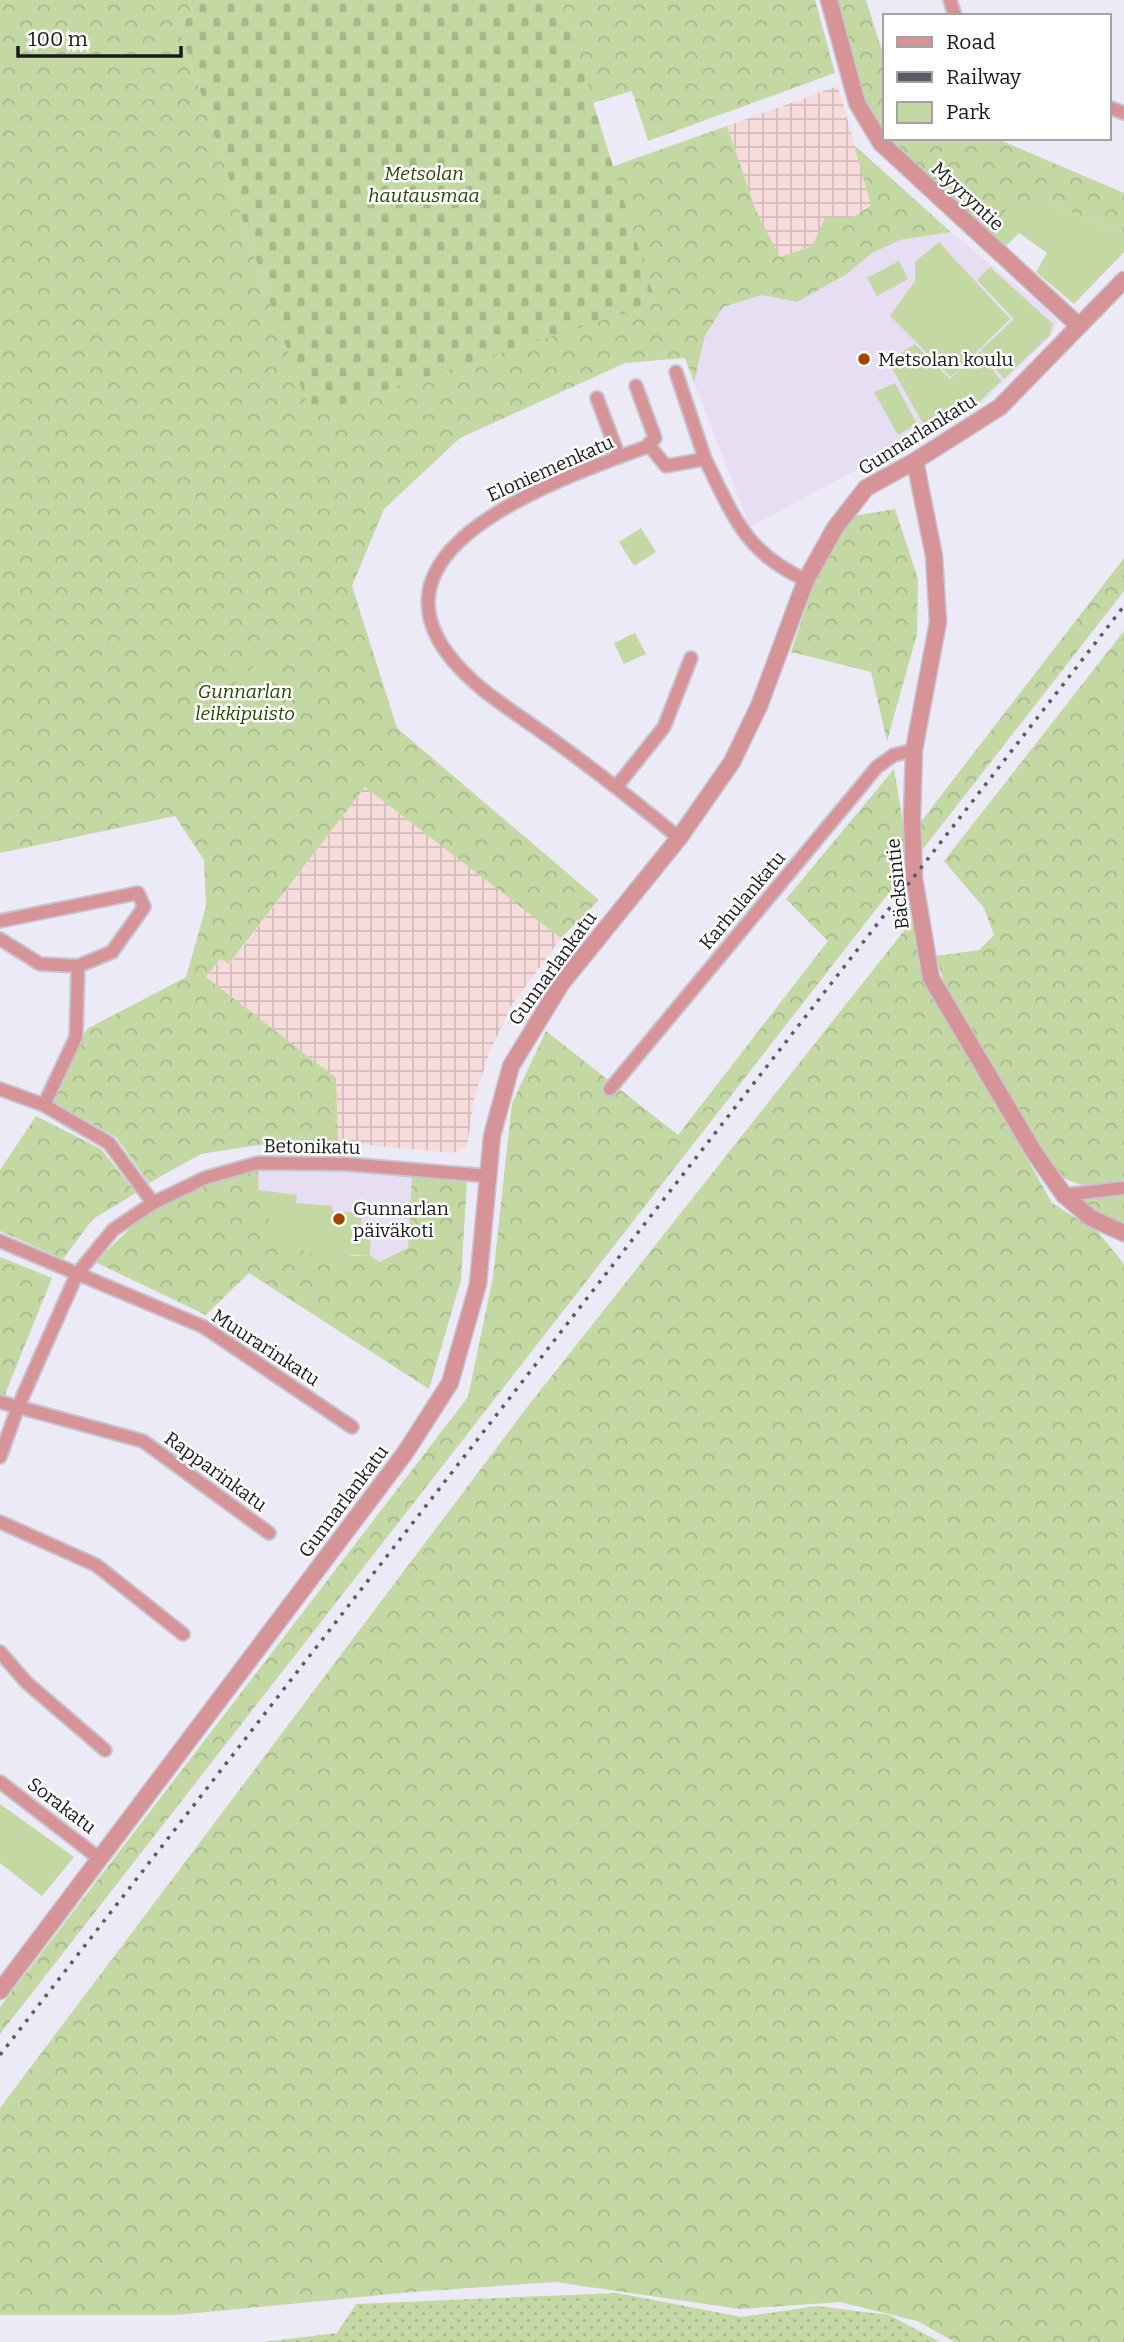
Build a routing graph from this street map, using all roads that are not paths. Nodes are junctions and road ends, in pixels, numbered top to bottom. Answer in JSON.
{"nodes":[{"id":1,"x":829,"y":0,"type":"edge"},
{"id":2,"x":1124,"y":280,"type":"edge"},
{"id":3,"x":1079,"y":326,"type":"junction"},
{"id":4,"x":676,"y":372,"type":"dead end"},
{"id":5,"x":636,"y":386,"type":"dead end"},
{"id":6,"x":597,"y":398,"type":"dead end"},
{"id":7,"x":646,"y":447,"type":"junction"},
{"id":8,"x":619,"y":457,"type":"junction"},
{"id":9,"x":705,"y":459,"type":"junction"},
{"id":10,"x":915,"y":461,"type":"junction"},
{"id":11,"x":806,"y":580,"type":"junction"},
{"id":12,"x":691,"y":658,"type":"dead end"},
{"id":13,"x":914,"y":750,"type":"junction"},
{"id":14,"x":617,"y":786,"type":"junction"},
{"id":15,"x":679,"y":838,"type":"junction"},
{"id":16,"x":0,"y":921,"type":"edge"},
{"id":17,"x":0,"y":939,"type":"edge"},
{"id":18,"x":78,"y":966,"type":"junction"},
{"id":19,"x":0,"y":1089,"type":"edge"},
{"id":20,"x":610,"y":1089,"type":"dead end"},
{"id":21,"x":44,"y":1105,"type":"junction"},
{"id":22,"x":488,"y":1176,"type":"junction"},
{"id":23,"x":1124,"y":1188,"type":"edge"},
{"id":24,"x":1064,"y":1195,"type":"junction"},
{"id":25,"x":153,"y":1203,"type":"junction"},
{"id":26,"x":1124,"y":1233,"type":"edge"},
{"id":27,"x":0,"y":1241,"type":"edge"},
{"id":28,"x":77,"y":1274,"type":"junction"},
{"id":29,"x":0,"y":1402,"type":"edge"},
{"id":30,"x":18,"y":1407,"type":"junction"},
{"id":31,"x":352,"y":1427,"type":"dead end"},
{"id":32,"x":0,"y":1457,"type":"edge"},
{"id":33,"x":0,"y":1522,"type":"edge"},
{"id":34,"x":269,"y":1533,"type":"dead end"},
{"id":35,"x":183,"y":1634,"type":"dead end"},
{"id":36,"x":0,"y":1651,"type":"edge"},
{"id":37,"x":105,"y":1750,"type":"dead end"},
{"id":38,"x":0,"y":1782,"type":"edge"},
{"id":39,"x":100,"y":1858,"type":"junction"},
{"id":40,"x":0,"y":1991,"type":"edge"}],
"edges":[{"from":1,"to":3,"type":"street","name":"Myyryntie"},
{"from":2,"to":3,"type":"street","name":"Gunnarlankatu"},
{"from":3,"to":10,"type":"street","name":"Gunnarlankatu"},
{"from":4,"to":9,"type":"street"},
{"from":5,"to":7,"type":"street"},
{"from":6,"to":8,"type":"street"},
{"from":7,"to":8,"type":"street","name":"Eloniemenkatu"},
{"from":7,"to":9,"type":"street"},
{"from":8,"to":14,"type":"street","name":"Eloniemenkatu"},
{"from":9,"to":11,"type":"street"},
{"from":10,"to":11,"type":"street","name":"Gunnarlankatu"},
{"from":10,"to":13,"type":"street","name":"Bäcksintie"},
{"from":11,"to":15,"type":"street","name":"Gunnarlankatu"},
{"from":12,"to":14,"type":"street"},
{"from":13,"to":20,"type":"street","name":"Karhulankatu"},
{"from":13,"to":24,"type":"street","name":"Bäcksintie"},
{"from":14,"to":15,"type":"street","name":"Eloniemenkatu"},
{"from":15,"to":22,"type":"street","name":"Gunnarlankatu"},
{"from":16,"to":18,"type":"street"},
{"from":17,"to":18,"type":"street"},
{"from":18,"to":21,"type":"street"},
{"from":19,"to":21,"type":"street"},
{"from":21,"to":25,"type":"street"},
{"from":22,"to":25,"type":"street","name":"Betonikatu"},
{"from":22,"to":39,"type":"street","name":"Gunnarlankatu"},
{"from":23,"to":24,"type":"street"},
{"from":24,"to":26,"type":"street","name":"Bäcksintie"},
{"from":25,"to":28,"type":"street","name":"Betonikatu"},
{"from":27,"to":28,"type":"street","name":"Muurarinkatu"},
{"from":28,"to":30,"type":"street","name":"Betonikatu"},
{"from":28,"to":31,"type":"street","name":"Muurarinkatu"},
{"from":29,"to":30,"type":"street","name":"Rapparinkatu"},
{"from":30,"to":32,"type":"street","name":"Betonikatu"},
{"from":30,"to":34,"type":"street","name":"Rapparinkatu"},
{"from":33,"to":35,"type":"street"},
{"from":36,"to":37,"type":"street"},
{"from":38,"to":39,"type":"street","name":"Sorakatu"},
{"from":39,"to":40,"type":"street","name":"Gunnarlankatu"}]}
